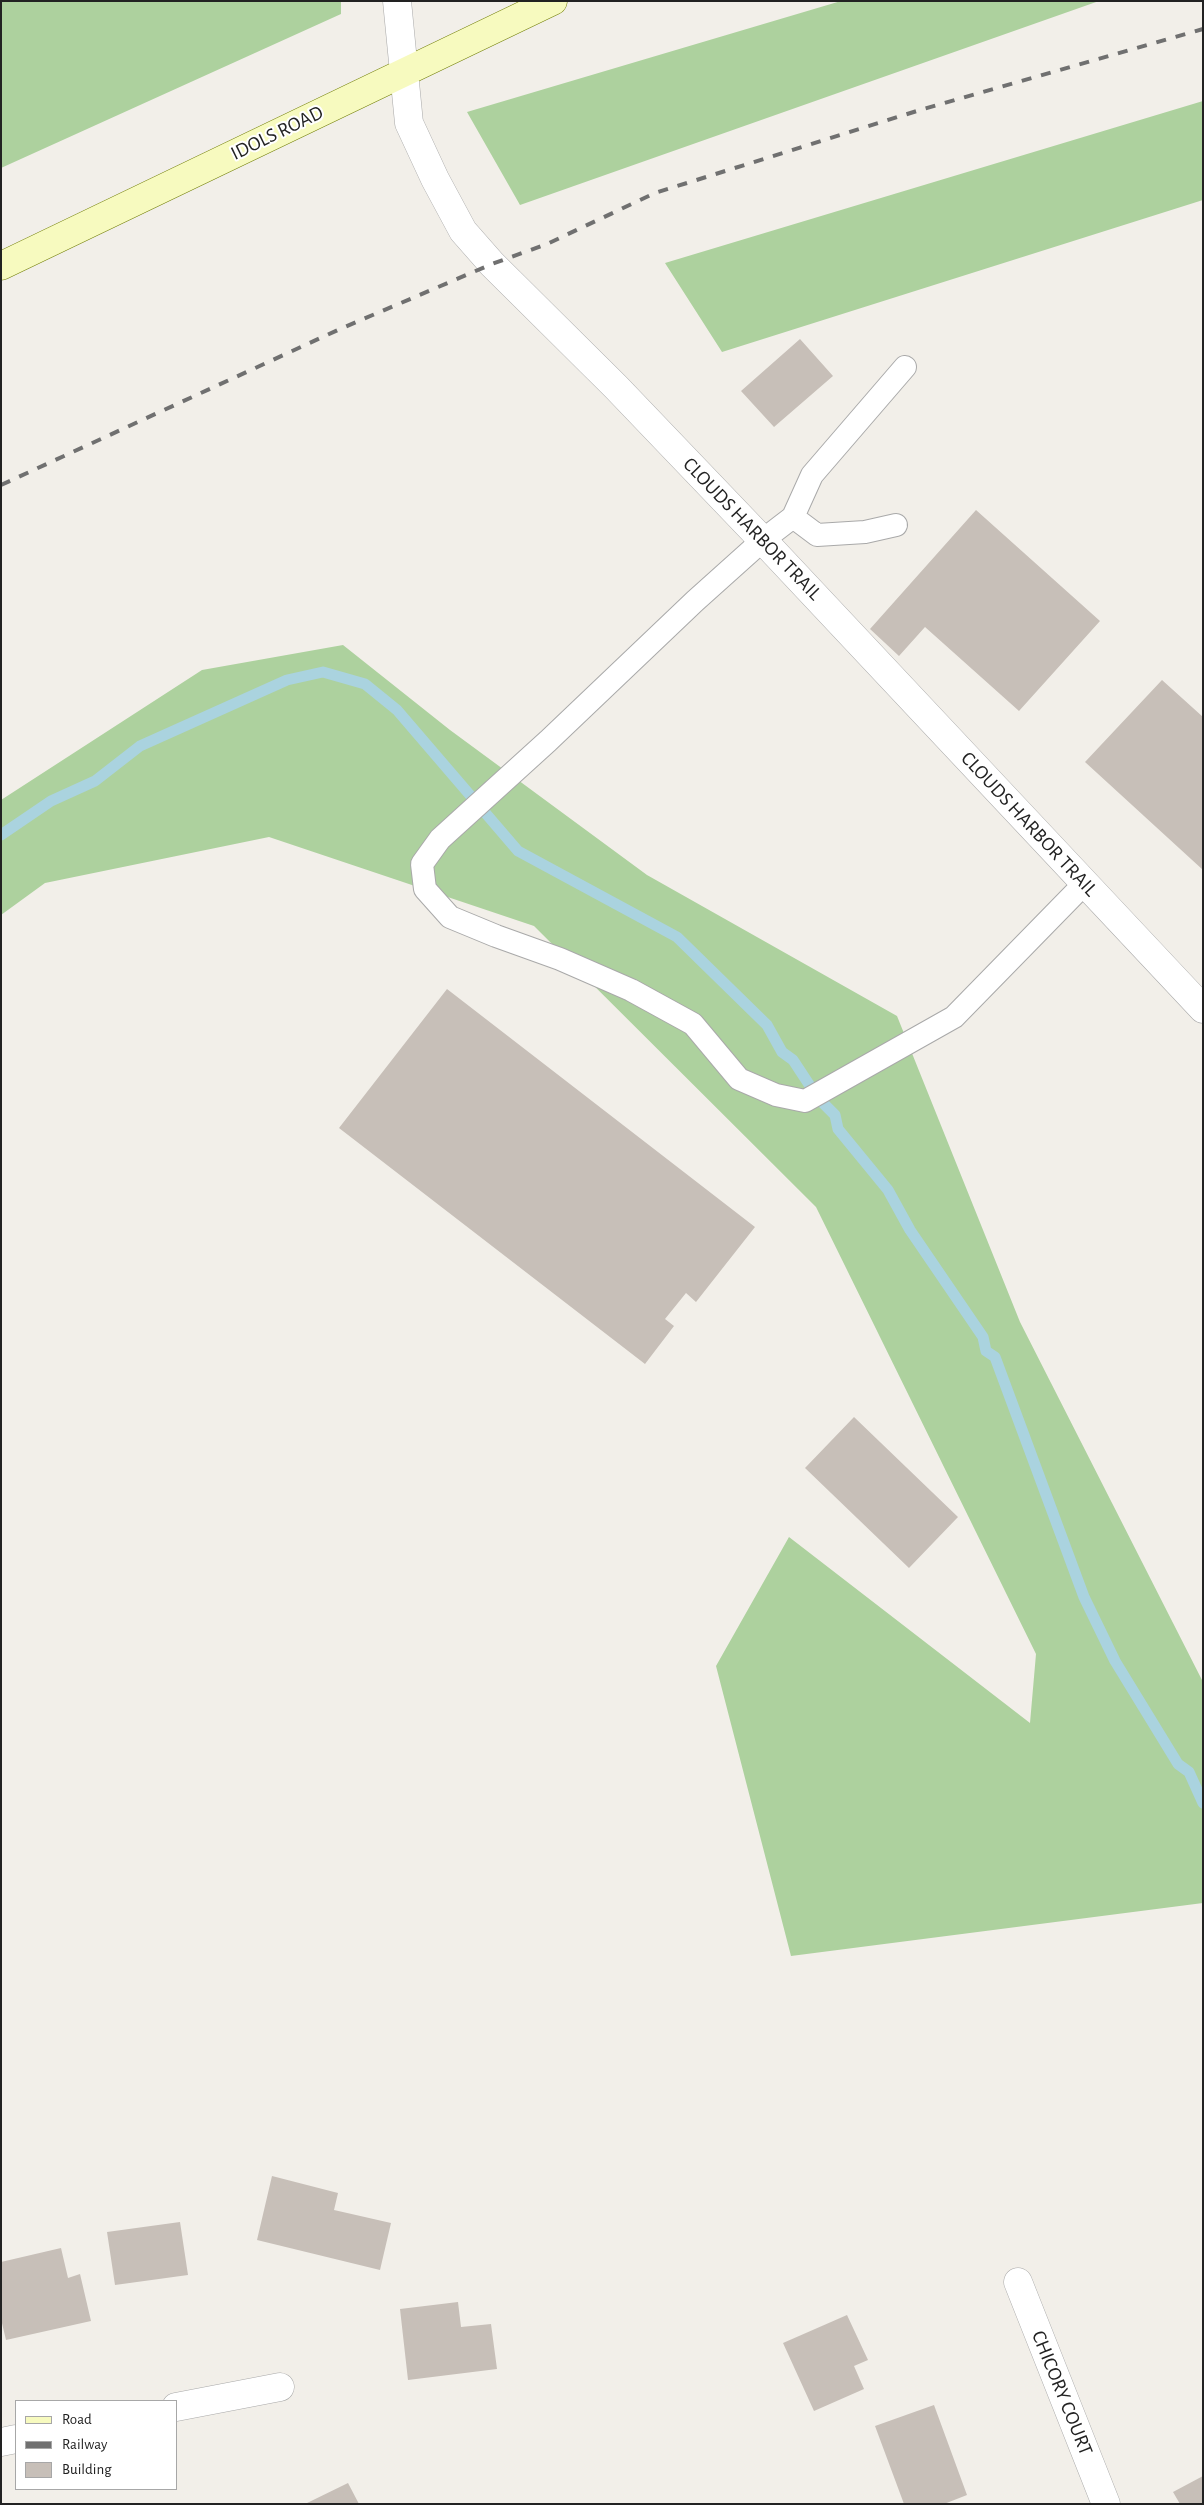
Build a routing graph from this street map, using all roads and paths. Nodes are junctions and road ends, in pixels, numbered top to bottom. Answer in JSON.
{"nodes":[{"id":1,"x":396,"y":1,"type":"edge"},
{"id":2,"x":553,"y":1,"type":"edge"},
{"id":3,"x":404,"y":73,"type":"junction"},
{"id":4,"x":1,"y":266,"type":"edge"},
{"id":5,"x":905,"y":367,"type":"dead end"},
{"id":6,"x":793,"y":517,"type":"junction"},
{"id":7,"x":896,"y":526,"type":"dead end"},
{"id":8,"x":763,"y":540,"type":"junction"},
{"id":9,"x":1085,"y":883,"type":"junction"},
{"id":10,"x":1203,"y":1009,"type":"edge"},
{"id":11,"x":1018,"y":2282,"type":"dead end"},
{"id":12,"x":280,"y":2387,"type":"dead end"},
{"id":13,"x":178,"y":2407,"type":"edge"},
{"id":14,"x":15,"y":2439,"type":"edge"},
{"id":15,"x":1,"y":2442,"type":"edge"},
{"id":16,"x":1106,"y":2504,"type":"edge"}],
"edges":[{"from":1,"to":3,"type":"street","name":"CLOUDS HARBOR TRAIL"},
{"from":2,"to":3,"type":"main road","name":"IDOLS ROAD"},
{"from":3,"to":4,"type":"main road","name":"IDOLS ROAD"},
{"from":3,"to":8,"type":"street","name":"CLOUDS HARBOR TRAIL"},
{"from":5,"to":6,"type":"lane"},
{"from":6,"to":7,"type":"lane"},
{"from":6,"to":8,"type":"lane"},
{"from":8,"to":9,"type":"street","name":"CLOUDS HARBOR TRAIL"},
{"from":8,"to":9,"type":"lane"},
{"from":9,"to":10,"type":"street","name":"CLOUDS HARBOR TRAIL"},
{"from":11,"to":16,"type":"street","name":"CHICORY COURT"},
{"from":12,"to":13,"type":"street"},
{"from":14,"to":15,"type":"street"}]}
